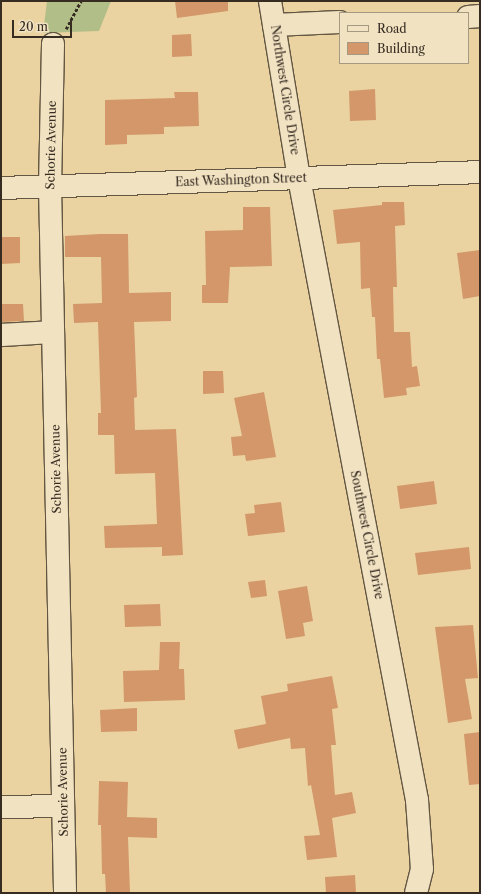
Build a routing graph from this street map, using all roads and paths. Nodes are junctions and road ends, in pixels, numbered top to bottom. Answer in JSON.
{"nodes":[{"id":1,"x":81,"y":1,"type":"edge"},
{"id":2,"x":270,"y":1,"type":"edge"},
{"id":3,"x":480,"y":16,"type":"edge"},
{"id":4,"x":469,"y":17,"type":"edge"},
{"id":5,"x":339,"y":22,"type":"edge"},
{"id":6,"x":274,"y":26,"type":"junction"},
{"id":7,"x":54,"y":44,"type":"joint"},
{"id":8,"x":480,"y":172,"type":"edge"},
{"id":9,"x":299,"y":178,"type":"junction"},
{"id":10,"x":50,"y":186,"type":"junction"},
{"id":11,"x":1,"y":188,"type":"edge"},
{"id":12,"x":53,"y":332,"type":"junction"},
{"id":13,"x":1,"y":335,"type":"edge"},
{"id":14,"x":63,"y":806,"type":"junction"},
{"id":15,"x":1,"y":807,"type":"edge"},
{"id":16,"x":65,"y":893,"type":"edge"},
{"id":17,"x":416,"y":893,"type":"edge"}],
"edges":[{"from":1,"to":7,"type":"path"},
{"from":2,"to":6,"type":"street","name":"Northwest Circle Drive"},
{"from":3,"to":4,"type":"street"},
{"from":5,"to":6,"type":"street"},
{"from":6,"to":9,"type":"street","name":"Northwest Circle Drive"},
{"from":7,"to":10,"type":"street","name":"Schorie Avenue"},
{"from":8,"to":9,"type":"street","name":"East Washington Street"},
{"from":9,"to":10,"type":"street","name":"East Washington Street"},
{"from":9,"to":17,"type":"street","name":"Southwest Circle Drive"},
{"from":10,"to":11,"type":"street","name":"East Washington Street"},
{"from":10,"to":12,"type":"street","name":"Schorie Avenue"},
{"from":12,"to":13,"type":"street"},
{"from":12,"to":14,"type":"street","name":"Schorie Avenue"},
{"from":14,"to":15,"type":"street"},
{"from":14,"to":16,"type":"street","name":"Schorie Avenue"}]}
